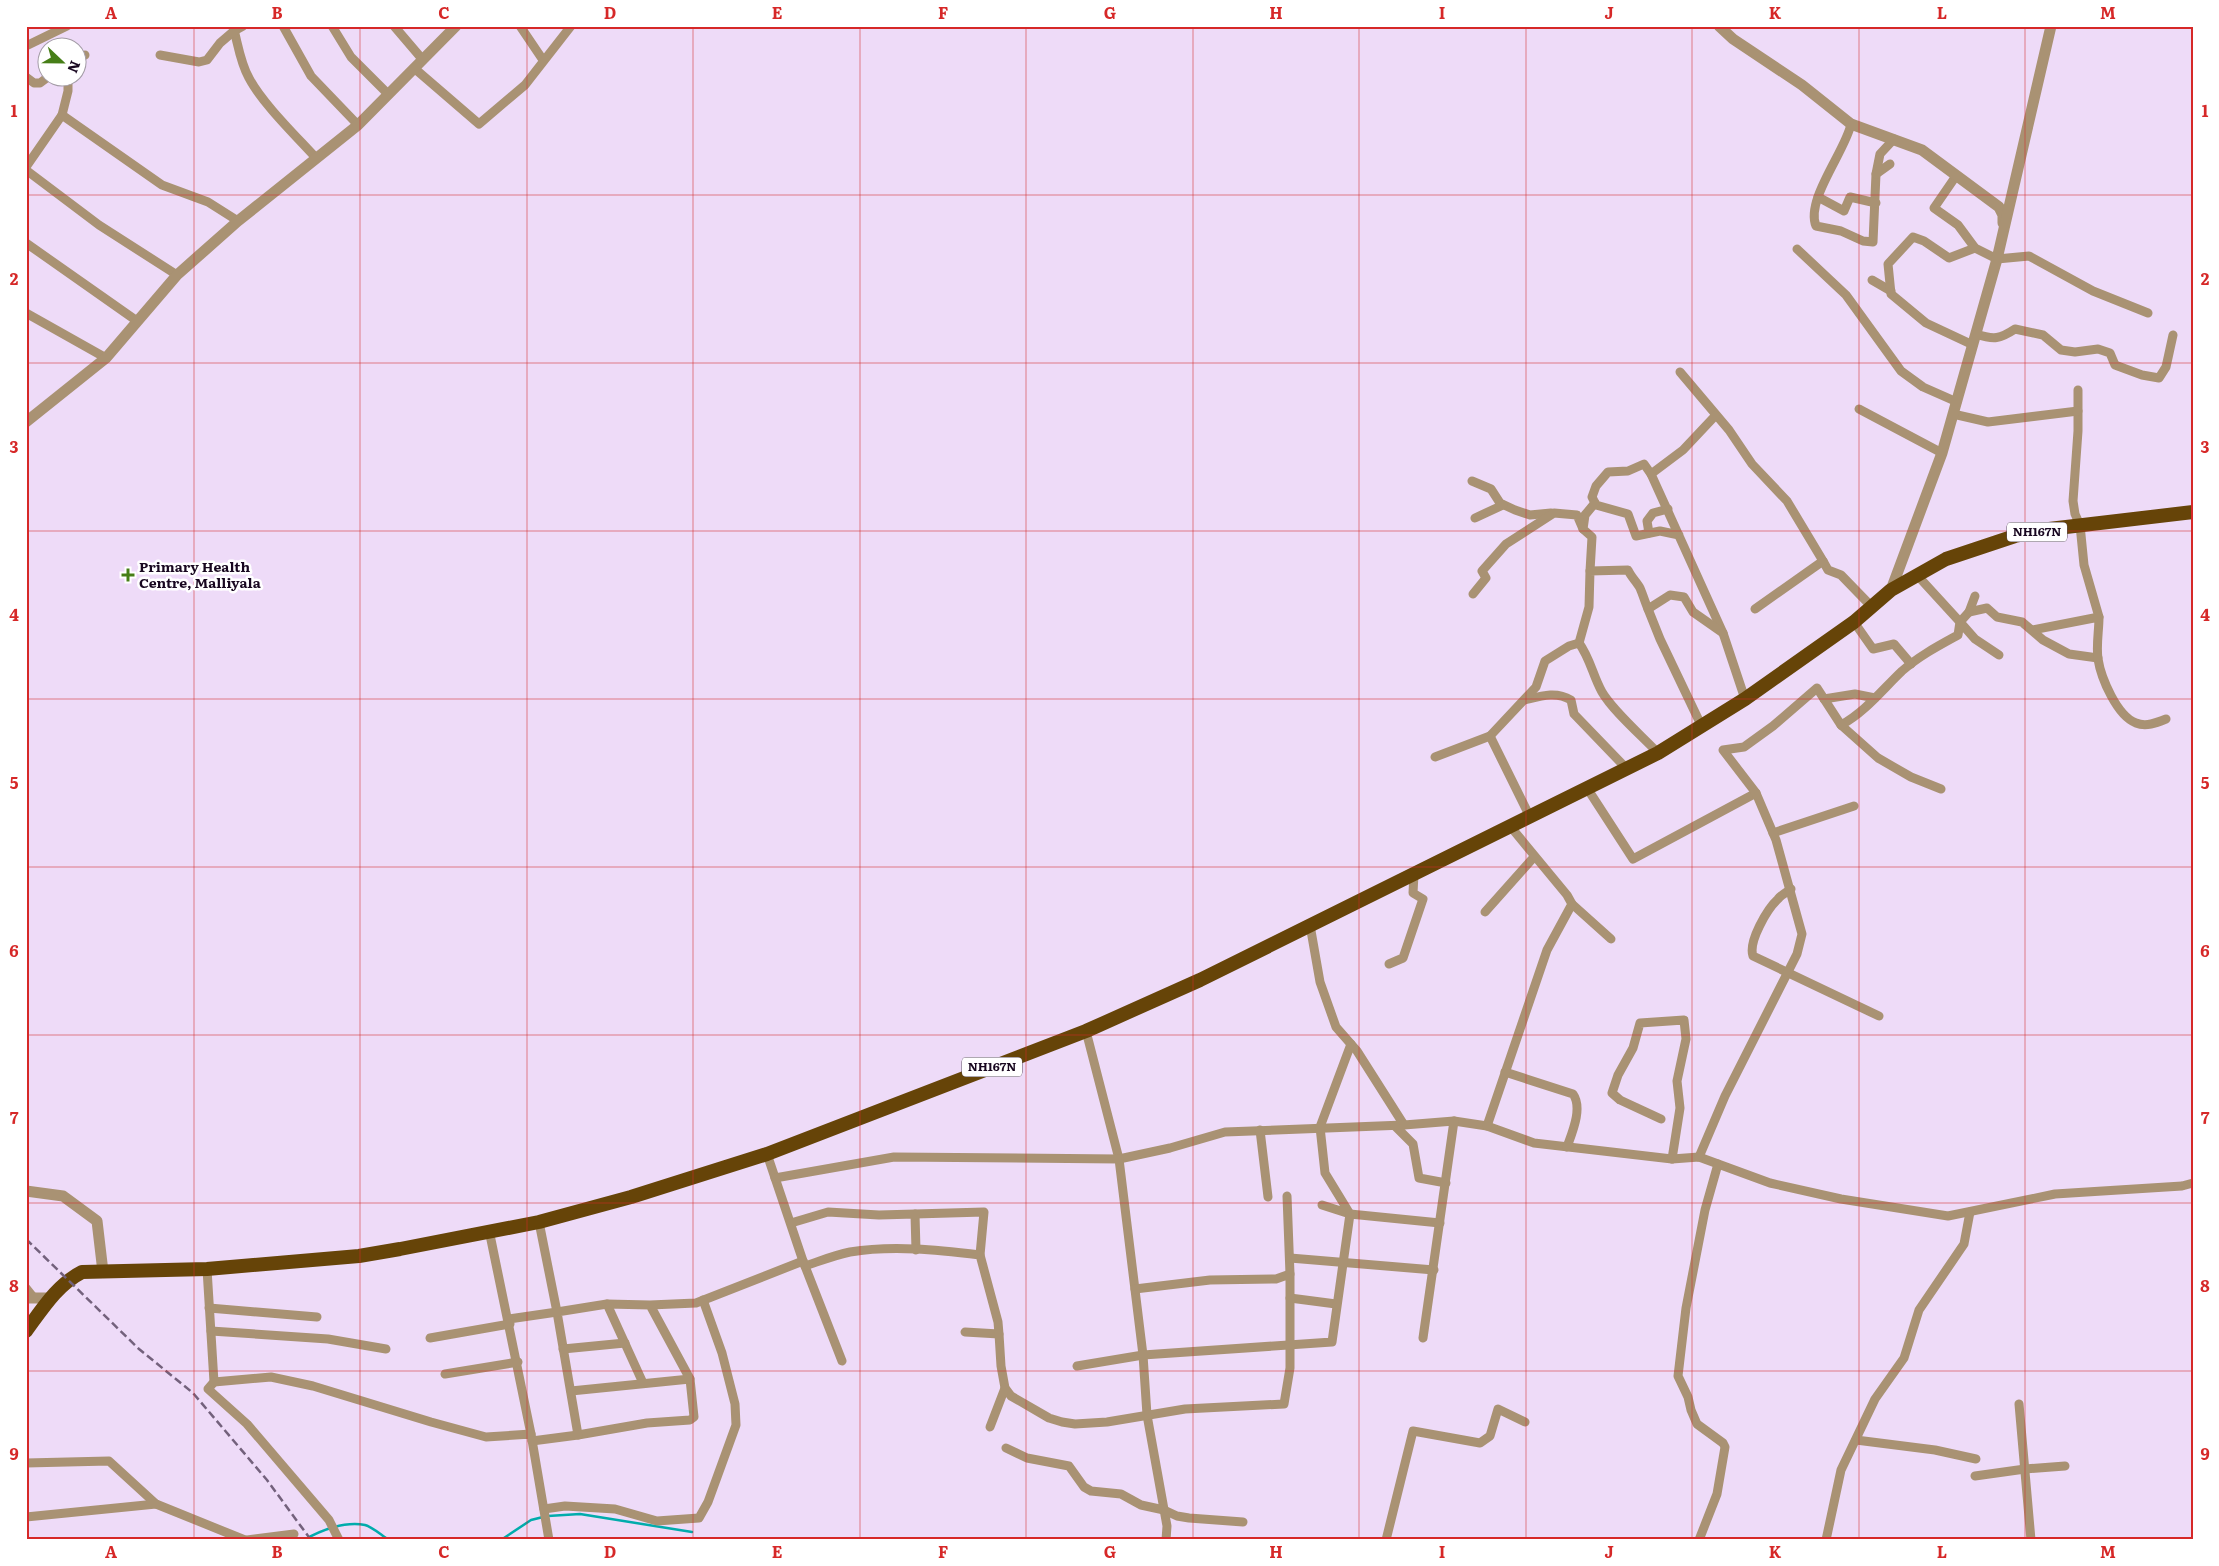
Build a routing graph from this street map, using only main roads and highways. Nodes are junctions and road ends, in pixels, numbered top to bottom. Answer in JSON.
{"nodes":[{"id":1,"x":2193,"y":512,"type":"edge"},
{"id":2,"x":26,"y":1330,"type":"edge"}],
"edges":[{"from":1,"to":2,"type":"highway","number":"NH167N"}]}
